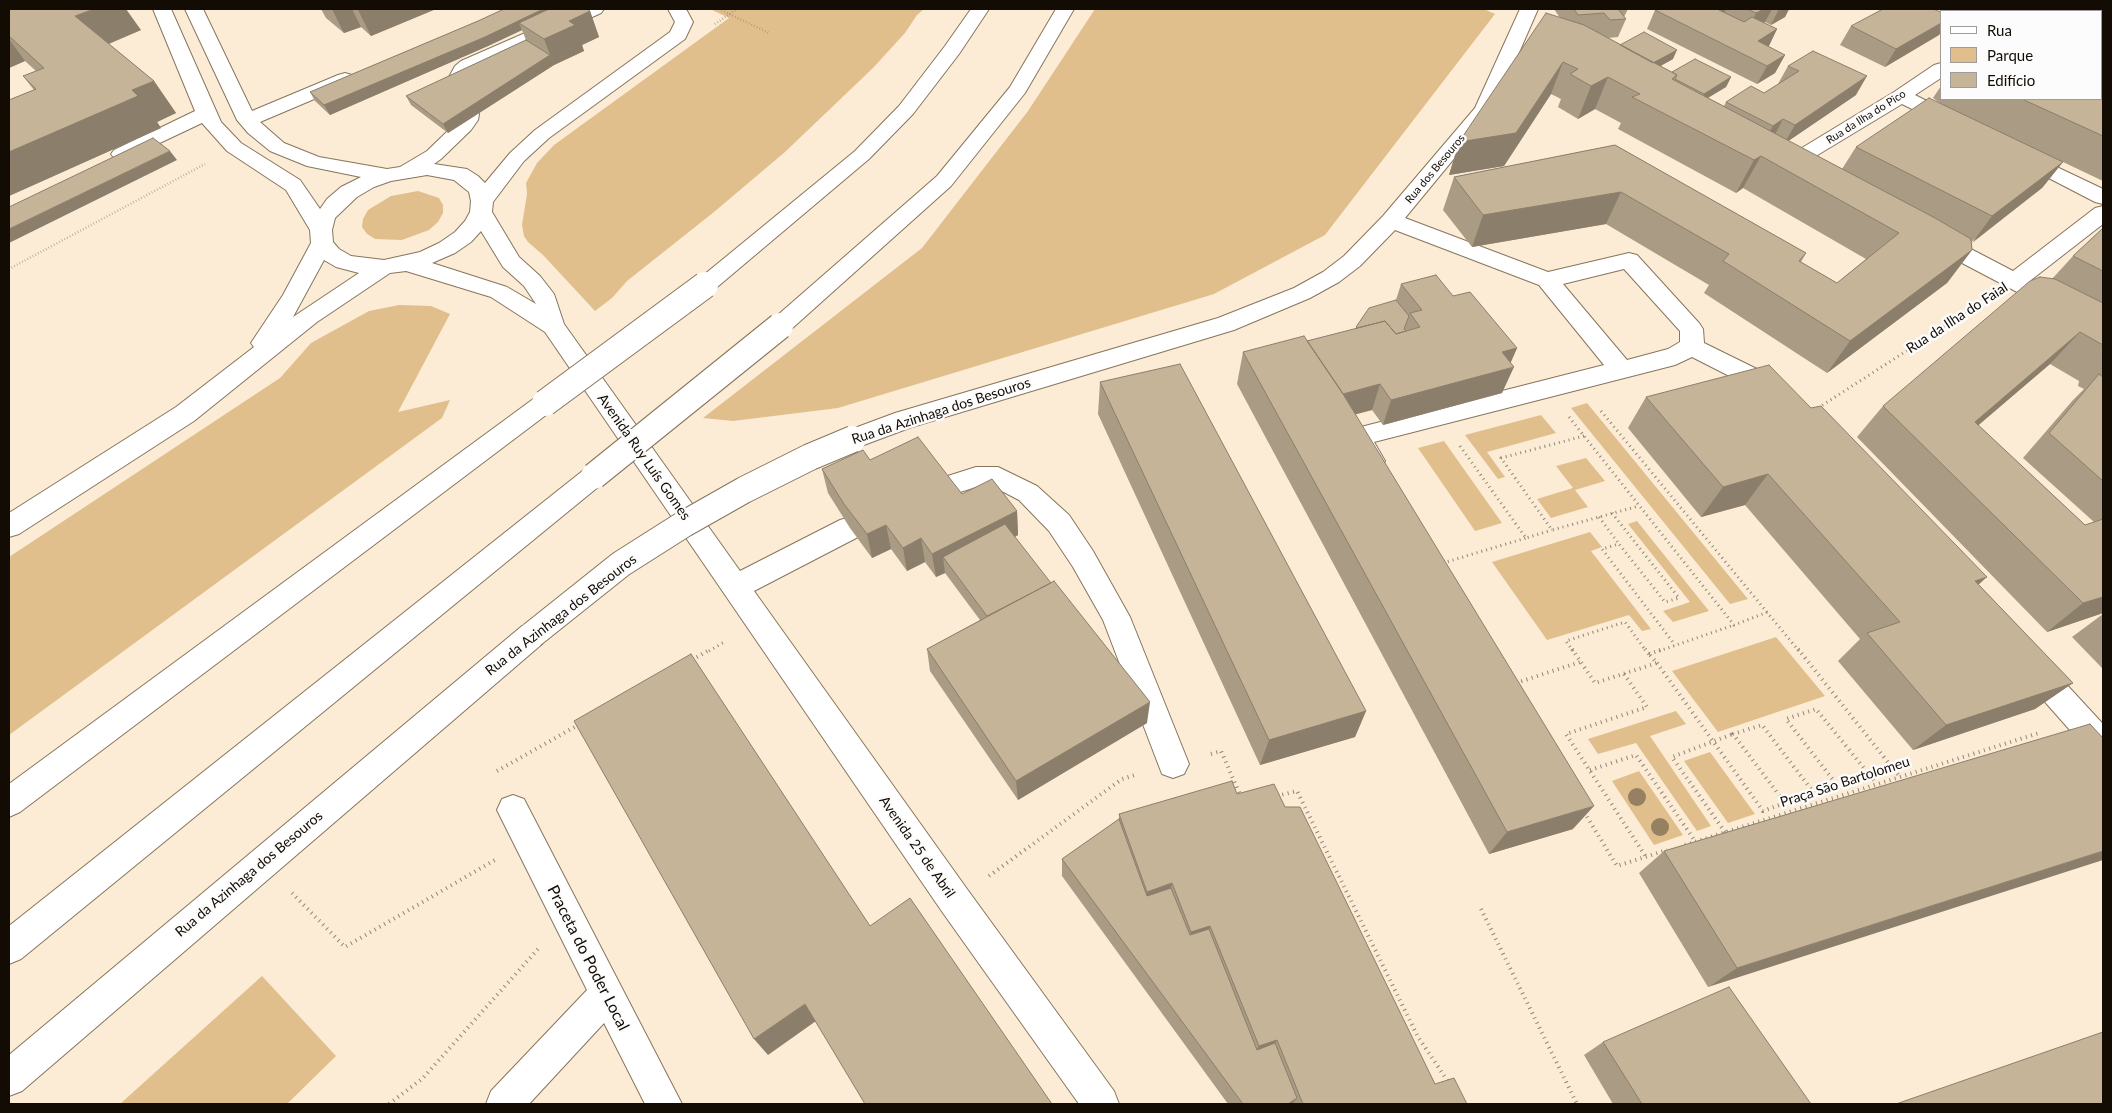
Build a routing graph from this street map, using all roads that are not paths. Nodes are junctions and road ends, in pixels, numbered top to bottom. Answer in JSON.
{"nodes":[{"id":1,"x":162,"y":9,"type":"edge"},
{"id":2,"x":194,"y":9,"type":"edge"},
{"id":3,"x":594,"y":9,"type":"edge"},
{"id":4,"x":676,"y":9,"type":"edge"},
{"id":5,"x":980,"y":9,"type":"edge"},
{"id":6,"x":1065,"y":9,"type":"edge"},
{"id":7,"x":1529,"y":21,"type":"edge"},
{"id":8,"x":1940,"y":70,"type":"edge"},
{"id":9,"x":365,"y":71,"type":"edge"},
{"id":10,"x":1901,"y":96,"type":"junction"},
{"id":11,"x":206,"y":113,"type":"junction"},
{"id":12,"x":247,"y":120,"type":"junction"},
{"id":13,"x":1971,"y":131,"type":"edge"},
{"id":14,"x":2006,"y":149,"type":"edge"},
{"id":15,"x":105,"y":162,"type":"edge"},
{"id":16,"x":1789,"y":164,"type":"edge"},
{"id":17,"x":397,"y":172,"type":"junction"},
{"id":18,"x":2103,"y":197,"type":"edge"},
{"id":19,"x":481,"y":207,"type":"junction"},
{"id":20,"x":2103,"y":213,"type":"edge"},
{"id":21,"x":1391,"y":221,"type":"junction"},
{"id":22,"x":1920,"y":232,"type":"edge"},
{"id":23,"x":321,"y":237,"type":"junction"},
{"id":24,"x":407,"y":264,"type":"junction"},
{"id":25,"x":384,"y":266,"type":"junction"},
{"id":26,"x":1546,"y":280,"type":"junction"},
{"id":27,"x":2015,"y":281,"type":"junction"},
{"id":28,"x":553,"y":326,"type":"junction"},
{"id":29,"x":2103,"y":327,"type":"edge"},
{"id":30,"x":1691,"y":347,"type":"junction"},
{"id":31,"x":250,"y":362,"type":"junction"},
{"id":32,"x":1621,"y":370,"type":"junction"},
{"id":33,"x":1805,"y":416,"type":"edge"},
{"id":34,"x":1383,"y":479,"type":"edge"},
{"id":35,"x":941,"y":488,"type":"edge"},
{"id":36,"x":9,"y":526,"type":"edge"},
{"id":37,"x":850,"y":528,"type":"edge"},
{"id":38,"x":735,"y":587,"type":"junction"},
{"id":39,"x":2013,"y":646,"type":"edge"},
{"id":40,"x":2103,"y":745,"type":"edge"},
{"id":41,"x":1173,"y":764,"type":"road end"},
{"id":42,"x":9,"y":802,"type":"edge"},
{"id":43,"x":513,"y":810,"type":"dead end"},
{"id":44,"x":9,"y":947,"type":"edge"},
{"id":45,"x":606,"y":995,"type":"junction"},
{"id":46,"x":9,"y":1078,"type":"edge"},
{"id":47,"x":504,"y":1104,"type":"edge"},
{"id":48,"x":664,"y":1104,"type":"edge"},
{"id":49,"x":1101,"y":1104,"type":"edge"}],
"edges":[{"from":1,"to":11,"type":"main road"},
{"from":2,"to":12,"type":"main road"},
{"from":3,"to":17,"type":"main road"},
{"from":4,"to":19,"type":"main road"},
{"from":5,"to":42,"type":"main road","bridge":true},
{"from":6,"to":44,"type":"main road","bridge":true},
{"from":7,"to":21,"type":"main road","name":"Rua dos Besouros"},
{"from":8,"to":10,"type":"main road","name":"Rua da Ilha do Pico"},
{"from":9,"to":12,"type":"main road"},
{"from":10,"to":13,"type":"main road"},
{"from":10,"to":16,"type":"main road","name":"Rua da Ilha do Pico"},
{"from":11,"to":15,"type":"main road"},
{"from":11,"to":23,"type":"main road"},
{"from":12,"to":17,"type":"main road"},
{"from":14,"to":18,"type":"main road"},
{"from":17,"to":19,"type":"main road"},
{"from":17,"to":23,"type":"main road"},
{"from":19,"to":24,"type":"main road"},
{"from":19,"to":28,"type":"main road","name":"Avenida Ruy Luís Gomes"},
{"from":20,"to":27,"type":"main road","name":"Rua da Ilha do Faial"},
{"from":21,"to":26,"type":"main road"},
{"from":21,"to":46,"type":"main road","name":"Rua da Azinhaga dos Besouros","bridge":true},
{"from":22,"to":27,"type":"main road"},
{"from":23,"to":25,"type":"main road"},
{"from":23,"to":31,"type":"main road"},
{"from":24,"to":25,"type":"main road"},
{"from":24,"to":28,"type":"main road","name":"Avenida Ruy Luís Gomes"},
{"from":25,"to":31,"type":"main road"},
{"from":26,"to":30,"type":"main road"},
{"from":26,"to":32,"type":"main road"},
{"from":27,"to":29,"type":"main road"},
{"from":28,"to":38,"type":"main road","name":"Avenida Ruy Luís Gomes"},
{"from":30,"to":32,"type":"main road"},
{"from":30,"to":33,"type":"main road"},
{"from":31,"to":36,"type":"main road"},
{"from":32,"to":34,"type":"main road"},
{"from":35,"to":41,"type":"main road"},
{"from":37,"to":38,"type":"main road"},
{"from":38,"to":49,"type":"main road","name":"Avenida 25 de Abril"},
{"from":39,"to":40,"type":"main road"},
{"from":43,"to":45,"type":"main road","name":"Praceta do Poder Local"},
{"from":45,"to":47,"type":"main road"},
{"from":45,"to":48,"type":"main road","name":"Praceta do Poder Local"}]}
